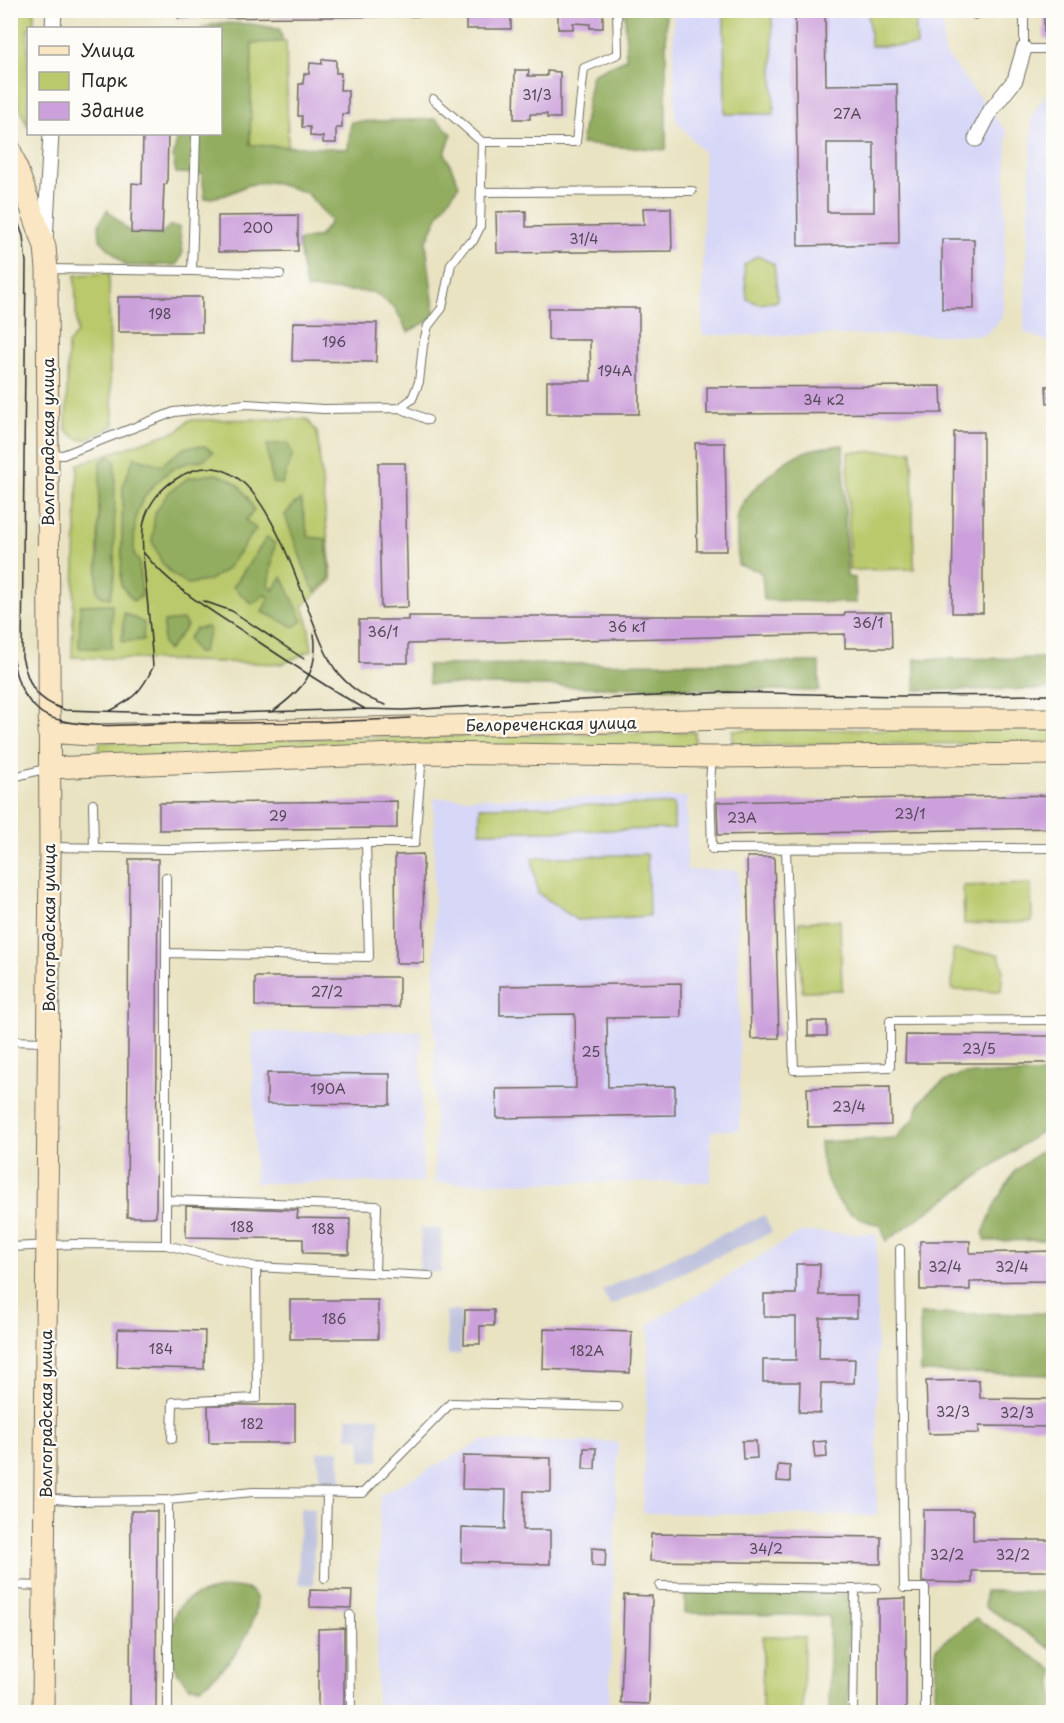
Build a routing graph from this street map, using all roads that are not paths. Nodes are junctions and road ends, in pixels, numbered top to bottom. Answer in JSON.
{"nodes":[{"id":1,"x":54,"y":10,"type":"edge"},
{"id":2,"x":617,"y":10,"type":"edge"},
{"id":3,"x":1024,"y":10,"type":"edge"},
{"id":4,"x":53,"y":27,"type":"edge"},
{"id":5,"x":1024,"y":49,"type":"junction"},
{"id":6,"x":1053,"y":49,"type":"edge"},
{"id":7,"x":432,"y":99,"type":"dead end"},
{"id":8,"x":51,"y":135,"type":"edge"},
{"id":9,"x":196,"y":135,"type":"edge"},
{"id":10,"x":976,"y":139,"type":"dead end"},
{"id":11,"x":482,"y":142,"type":"junction"},
{"id":12,"x":10,"y":149,"type":"edge"},
{"id":13,"x":692,"y":191,"type":"dead end"},
{"id":14,"x":481,"y":192,"type":"junction"},
{"id":15,"x":45,"y":247,"type":"junction"},
{"id":16,"x":47,"y":269,"type":"junction"},
{"id":17,"x":192,"y":271,"type":"junction"},
{"id":18,"x":280,"y":274,"type":"dead end"},
{"id":19,"x":400,"y":408,"type":"junction"},
{"id":20,"x":428,"y":420,"type":"dead end"},
{"id":21,"x":48,"y":454,"type":"junction"},
{"id":22,"x":1053,"y":718,"type":"edge"},
{"id":23,"x":48,"y":732,"type":"junction"},
{"id":24,"x":422,"y":753,"type":"junction"},
{"id":25,"x":1053,"y":754,"type":"edge"},
{"id":26,"x":712,"y":757,"type":"junction"},
{"id":27,"x":49,"y":768,"type":"junction"},
{"id":28,"x":10,"y":778,"type":"edge"},
{"id":29,"x":93,"y":804,"type":"dead end"},
{"id":30,"x":366,"y":843,"type":"junction"},
{"id":31,"x":50,"y":847,"type":"junction"},
{"id":32,"x":94,"y":848,"type":"junction"},
{"id":33,"x":1053,"y":848,"type":"edge"},
{"id":34,"x":786,"y":849,"type":"junction"},
{"id":35,"x":166,"y":878,"type":"dead end"},
{"id":36,"x":166,"y":953,"type":"junction"},
{"id":37,"x":1053,"y":1020,"type":"edge"},
{"id":38,"x":10,"y":1041,"type":"edge"},
{"id":39,"x":48,"y":1042,"type":"junction"},
{"id":40,"x":166,"y":1200,"type":"junction"},
{"id":41,"x":46,"y":1245,"type":"junction"},
{"id":42,"x":166,"y":1245,"type":"junction"},
{"id":43,"x":10,"y":1247,"type":"edge"},
{"id":44,"x":900,"y":1249,"type":"dead end"},
{"id":45,"x":256,"y":1267,"type":"junction"},
{"id":46,"x":375,"y":1272,"type":"junction"},
{"id":47,"x":429,"y":1276,"type":"dead end"},
{"id":48,"x":618,"y":1407,"type":"dead end"},
{"id":49,"x":171,"y":1439,"type":"dead end"},
{"id":50,"x":327,"y":1493,"type":"junction"},
{"id":51,"x":46,"y":1498,"type":"junction"},
{"id":52,"x":168,"y":1500,"type":"junction"},
{"id":53,"x":325,"y":1578,"type":"dead end"},
{"id":54,"x":10,"y":1585,"type":"edge"},
{"id":55,"x":45,"y":1586,"type":"junction"},
{"id":56,"x":660,"y":1586,"type":"dead end"},
{"id":57,"x":876,"y":1588,"type":"dead end"},
{"id":58,"x":855,"y":1589,"type":"junction"},
{"id":59,"x":350,"y":1615,"type":"dead end"},
{"id":60,"x":43,"y":1713,"type":"edge"},
{"id":61,"x":168,"y":1713,"type":"edge"},
{"id":62,"x":351,"y":1713,"type":"edge"},
{"id":63,"x":853,"y":1713,"type":"edge"},
{"id":64,"x":925,"y":1713,"type":"edge"}],
"edges":[{"from":1,"to":4,"type":"street"},
{"from":2,"to":11,"type":"lane"},
{"from":3,"to":5,"type":"lane"},
{"from":5,"to":6,"type":"lane"},
{"from":5,"to":10,"type":"street"},
{"from":7,"to":11,"type":"lane"},
{"from":8,"to":15,"type":"street"},
{"from":9,"to":17,"type":"lane"},
{"from":11,"to":14,"type":"lane"},
{"from":12,"to":15,"type":"street","name":"Волгоградская улица"},
{"from":13,"to":14,"type":"lane"},
{"from":14,"to":19,"type":"lane"},
{"from":15,"to":16,"type":"street","name":"Волгоградская улица"},
{"from":16,"to":17,"type":"lane"},
{"from":16,"to":21,"type":"street","name":"Волгоградская улица"},
{"from":17,"to":18,"type":"lane"},
{"from":19,"to":20,"type":"lane"},
{"from":19,"to":21,"type":"lane"},
{"from":21,"to":23,"type":"street","name":"Волгоградская улица"},
{"from":22,"to":23,"type":"street","name":"Белореченская улица"},
{"from":23,"to":27,"type":"street","name":"Волгоградская улица"},
{"from":24,"to":26,"type":"street","name":"Белореченская улица"},
{"from":24,"to":27,"type":"street","name":"Белореченская улица"},
{"from":24,"to":30,"type":"lane"},
{"from":25,"to":26,"type":"street","name":"Белореченская улица"},
{"from":26,"to":34,"type":"lane"},
{"from":27,"to":28,"type":"lane"},
{"from":27,"to":31,"type":"street","name":"Волгоградская улица"},
{"from":29,"to":32,"type":"lane"},
{"from":30,"to":32,"type":"lane"},
{"from":30,"to":36,"type":"lane"},
{"from":31,"to":32,"type":"lane"},
{"from":31,"to":39,"type":"street","name":"Волгоградская улица"},
{"from":33,"to":34,"type":"lane"},
{"from":34,"to":37,"type":"lane"},
{"from":35,"to":36,"type":"lane"},
{"from":36,"to":40,"type":"lane"},
{"from":38,"to":39,"type":"lane"},
{"from":39,"to":41,"type":"street","name":"Волгоградская улица"},
{"from":40,"to":42,"type":"lane"},
{"from":40,"to":46,"type":"lane"},
{"from":41,"to":42,"type":"lane"},
{"from":41,"to":43,"type":"lane"},
{"from":41,"to":51,"type":"street","name":"Волгоградская улица"},
{"from":42,"to":45,"type":"lane"},
{"from":44,"to":64,"type":"lane"},
{"from":45,"to":46,"type":"lane"},
{"from":45,"to":49,"type":"lane"},
{"from":46,"to":47,"type":"lane"},
{"from":48,"to":50,"type":"lane"},
{"from":50,"to":52,"type":"lane"},
{"from":50,"to":53,"type":"lane"},
{"from":51,"to":52,"type":"lane"},
{"from":51,"to":55,"type":"street","name":"Волгоградская улица"},
{"from":52,"to":61,"type":"lane"},
{"from":54,"to":55,"type":"lane"},
{"from":55,"to":60,"type":"street","name":"Волгоградская улица"},
{"from":56,"to":58,"type":"lane"},
{"from":57,"to":58,"type":"lane"},
{"from":58,"to":63,"type":"lane"},
{"from":59,"to":62,"type":"lane"}]}
